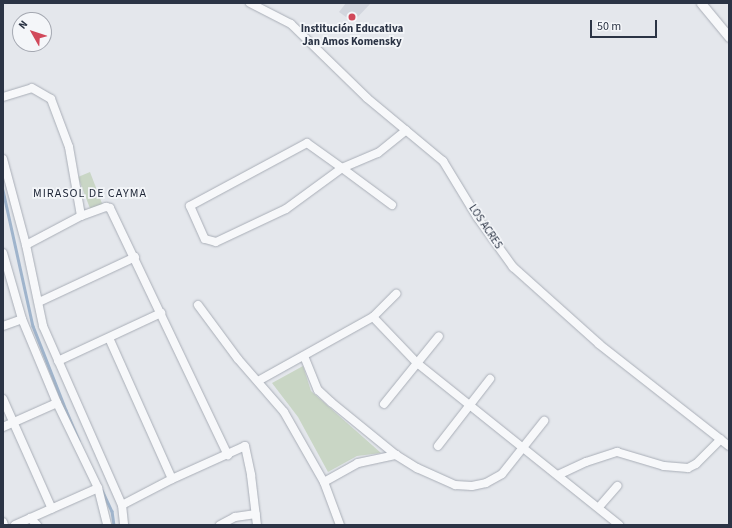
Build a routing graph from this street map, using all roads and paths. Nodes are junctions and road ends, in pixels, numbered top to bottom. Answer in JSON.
{"nodes":[{"id":1,"x":250,"y":3,"type":"edge"},
{"id":2,"x":701,"y":3,"type":"edge"},
{"id":3,"x":729,"y":36,"type":"edge"},
{"id":4,"x":3,"y":96,"type":"edge"},
{"id":5,"x":406,"y":130,"type":"junction"},
{"id":6,"x":3,"y":159,"type":"edge"},
{"id":7,"x":342,"y":168,"type":"junction"},
{"id":8,"x":392,"y":205,"type":"dead end"},
{"id":9,"x":81,"y":216,"type":"junction"},
{"id":10,"x":26,"y":245,"type":"junction"},
{"id":11,"x":3,"y":253,"type":"edge"},
{"id":12,"x":135,"y":258,"type":"junction"},
{"id":13,"x":4,"y":263,"type":"edge"},
{"id":14,"x":396,"y":294,"type":"dead end"},
{"id":15,"x":39,"y":302,"type":"junction"},
{"id":16,"x":198,"y":305,"type":"dead end"},
{"id":17,"x":161,"y":313,"type":"junction"},
{"id":18,"x":373,"y":317,"type":"junction"},
{"id":19,"x":22,"y":319,"type":"junction"},
{"id":20,"x":3,"y":326,"type":"edge"},
{"id":21,"x":439,"y":336,"type":"dead end"},
{"id":22,"x":109,"y":338,"type":"junction"},
{"id":23,"x":304,"y":356,"type":"junction"},
{"id":24,"x":58,"y":361,"type":"junction"},
{"id":25,"x":417,"y":363,"type":"junction"},
{"id":26,"x":490,"y":379,"type":"dead end"},
{"id":27,"x":258,"y":381,"type":"junction"},
{"id":28,"x":3,"y":399,"type":"edge"},
{"id":29,"x":57,"y":403,"type":"junction"},
{"id":30,"x":384,"y":404,"type":"dead end"},
{"id":31,"x":470,"y":405,"type":"junction"},
{"id":32,"x":544,"y":421,"type":"dead end"},
{"id":33,"x":13,"y":423,"type":"junction"},
{"id":34,"x":3,"y":427,"type":"edge"},
{"id":35,"x":721,"y":439,"type":"junction"},
{"id":36,"x":438,"y":446,"type":"dead end"},
{"id":37,"x":729,"y":446,"type":"edge"},
{"id":38,"x":524,"y":449,"type":"junction"},
{"id":39,"x":228,"y":455,"type":"junction"},
{"id":40,"x":396,"y":455,"type":"junction"},
{"id":41,"x":558,"y":475,"type":"junction"},
{"id":42,"x":172,"y":479,"type":"junction"},
{"id":43,"x":324,"y":482,"type":"junction"},
{"id":44,"x":617,"y":486,"type":"dead end"},
{"id":45,"x":98,"y":488,"type":"junction"},
{"id":46,"x":122,"y":505,"type":"junction"},
{"id":47,"x":599,"y":508,"type":"junction"},
{"id":48,"x":52,"y":509,"type":"junction"},
{"id":49,"x":256,"y":514,"type":"junction"},
{"id":50,"x":30,"y":518,"type":"junction"},
{"id":51,"x":3,"y":522,"type":"edge"},
{"id":52,"x":4,"y":525,"type":"edge"},
{"id":53,"x":14,"y":525,"type":"edge"},
{"id":54,"x":38,"y":525,"type":"edge"},
{"id":55,"x":107,"y":525,"type":"edge"},
{"id":56,"x":124,"y":525,"type":"edge"},
{"id":57,"x":220,"y":525,"type":"edge"},
{"id":58,"x":257,"y":525,"type":"edge"},
{"id":59,"x":340,"y":525,"type":"edge"},
{"id":60,"x":619,"y":525,"type":"edge"}],
"edges":[{"from":1,"to":5,"type":"street","name":"LOS ACRES"},
{"from":2,"to":3,"type":"street"},
{"from":4,"to":9,"type":"street"},
{"from":5,"to":7,"type":"street"},
{"from":5,"to":35,"type":"street","name":"LOS ACRES"},
{"from":6,"to":10,"type":"street"},
{"from":7,"to":7,"type":"street"},
{"from":7,"to":8,"type":"street"},
{"from":9,"to":10,"type":"street"},
{"from":9,"to":12,"type":"street"},
{"from":10,"to":15,"type":"street"},
{"from":11,"to":13,"type":"street"},
{"from":12,"to":15,"type":"street"},
{"from":12,"to":17,"type":"street"},
{"from":13,"to":19,"type":"street"},
{"from":14,"to":18,"type":"street"},
{"from":15,"to":24,"type":"street"},
{"from":16,"to":27,"type":"street"},
{"from":17,"to":22,"type":"street"},
{"from":17,"to":39,"type":"street"},
{"from":18,"to":23,"type":"street"},
{"from":18,"to":25,"type":"street"},
{"from":19,"to":20,"type":"street"},
{"from":19,"to":29,"type":"street"},
{"from":21,"to":25,"type":"street"},
{"from":22,"to":24,"type":"street"},
{"from":22,"to":42,"type":"street"},
{"from":23,"to":27,"type":"street"},
{"from":23,"to":40,"type":"street"},
{"from":24,"to":46,"type":"street"},
{"from":25,"to":30,"type":"street"},
{"from":25,"to":31,"type":"street"},
{"from":26,"to":31,"type":"street"},
{"from":27,"to":43,"type":"street"},
{"from":28,"to":33,"type":"street"},
{"from":29,"to":33,"type":"street"},
{"from":29,"to":45,"type":"street"},
{"from":31,"to":36,"type":"street"},
{"from":31,"to":38,"type":"street"},
{"from":32,"to":38,"type":"street"},
{"from":33,"to":34,"type":"street"},
{"from":33,"to":48,"type":"street"},
{"from":35,"to":37,"type":"street","name":"LOS ACRES"},
{"from":35,"to":41,"type":"street"},
{"from":38,"to":40,"type":"street"},
{"from":38,"to":41,"type":"street"},
{"from":39,"to":42,"type":"street"},
{"from":39,"to":49,"type":"street"},
{"from":40,"to":43,"type":"street"},
{"from":41,"to":47,"type":"street"},
{"from":42,"to":46,"type":"street"},
{"from":43,"to":59,"type":"street"},
{"from":44,"to":47,"type":"street"},
{"from":45,"to":48,"type":"street"},
{"from":45,"to":55,"type":"street"},
{"from":46,"to":56,"type":"street"},
{"from":47,"to":60,"type":"street"},
{"from":48,"to":50,"type":"street"},
{"from":49,"to":57,"type":"street"},
{"from":49,"to":58,"type":"street"},
{"from":50,"to":53,"type":"street"},
{"from":50,"to":54,"type":"street"},
{"from":51,"to":52,"type":"street"}]}
